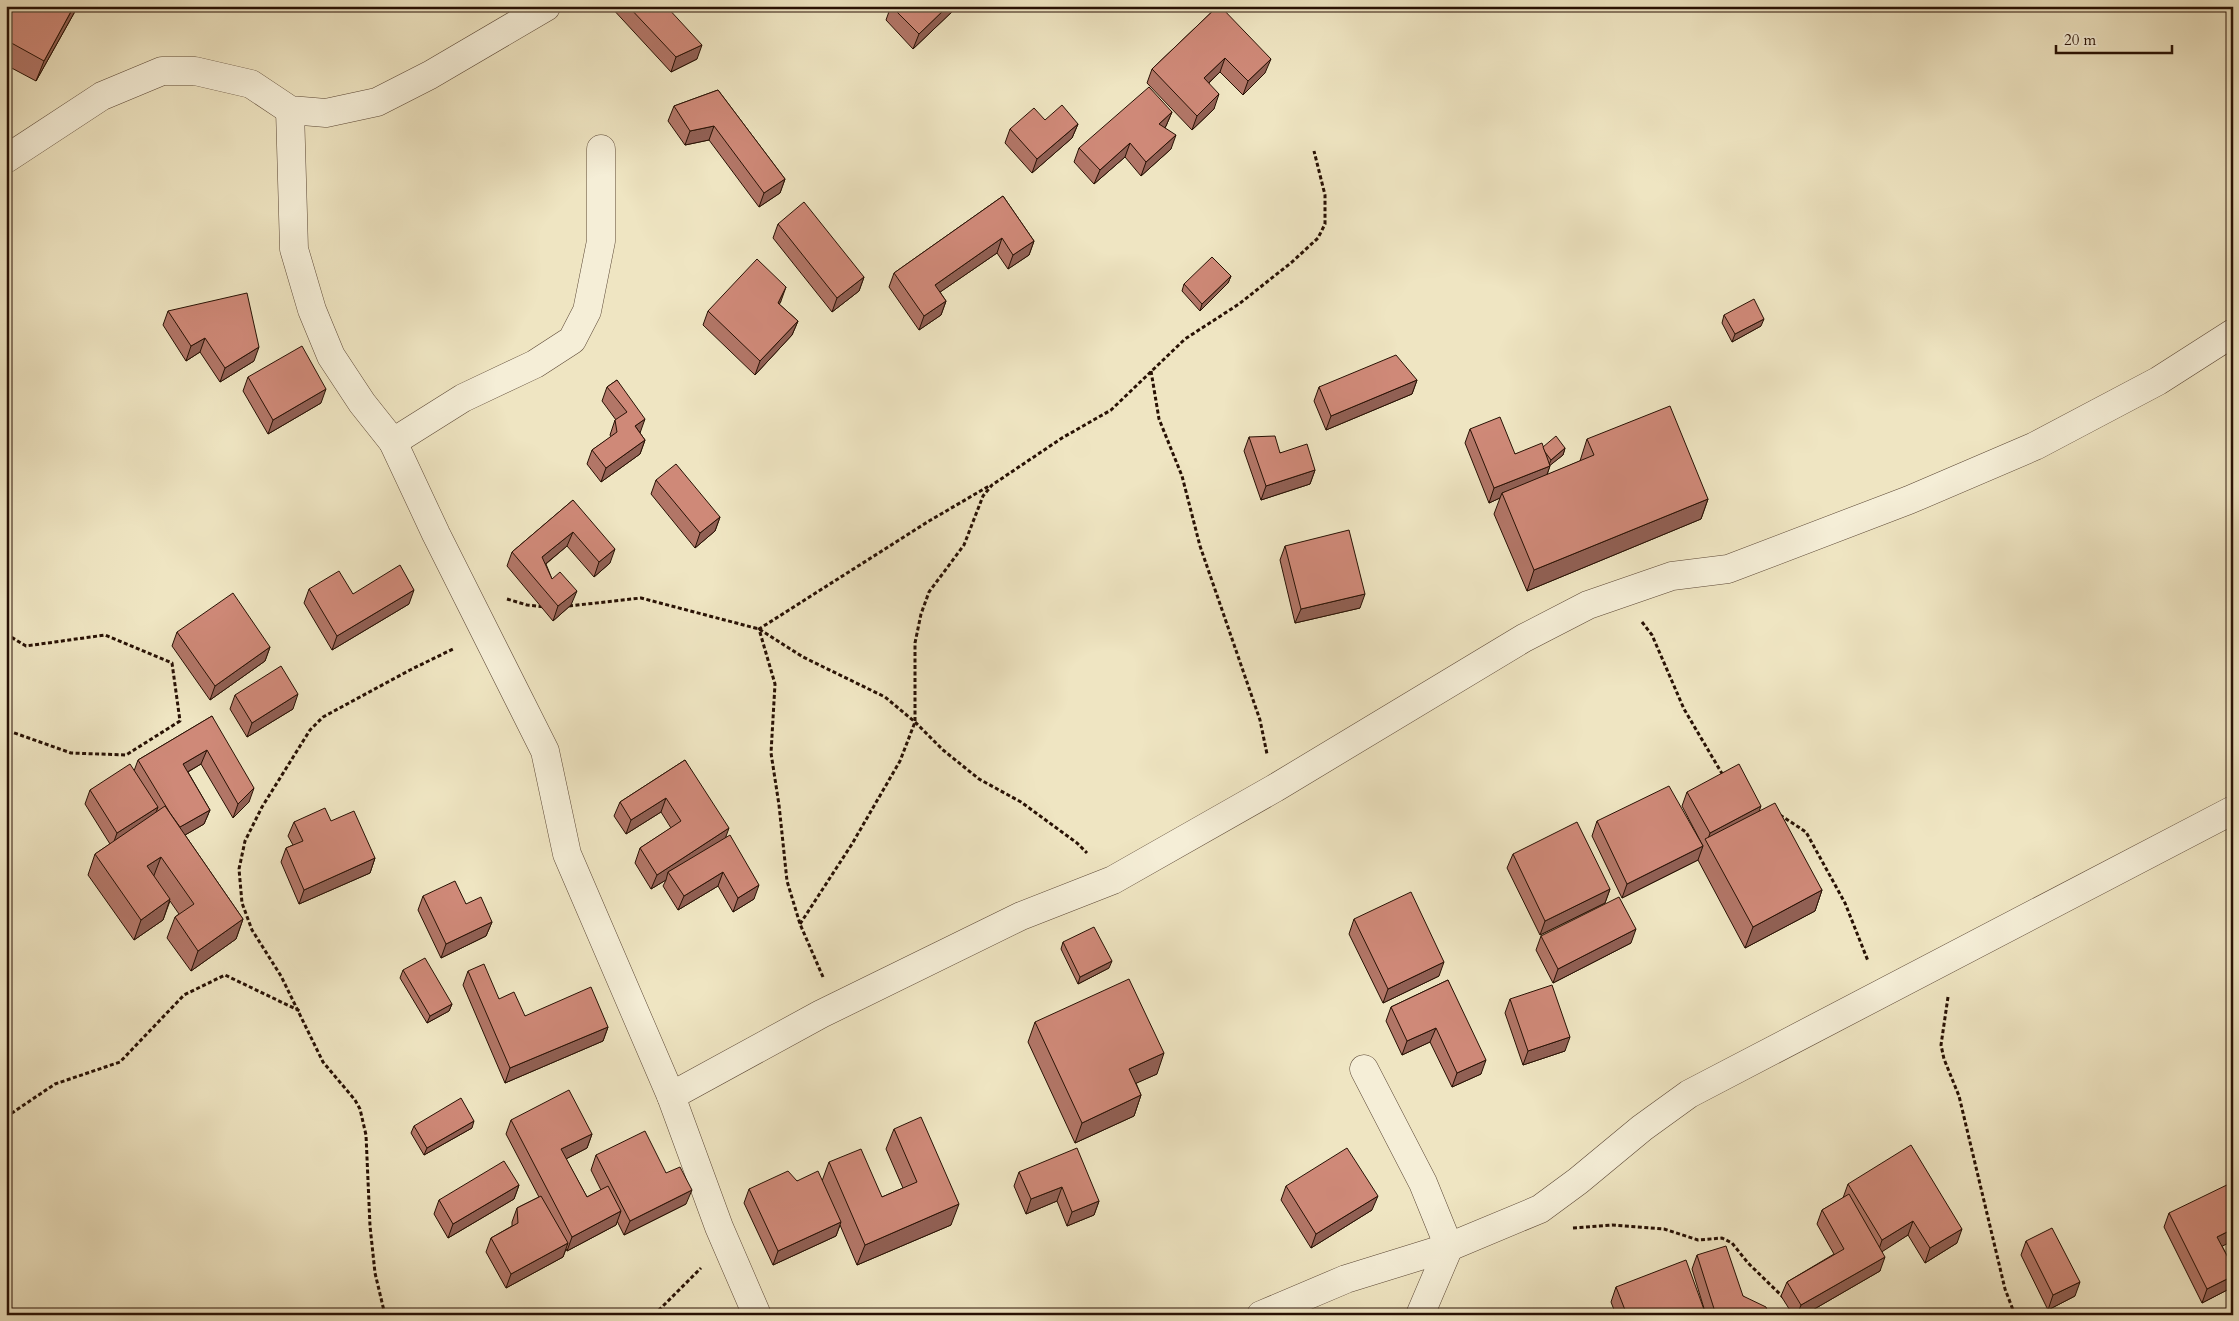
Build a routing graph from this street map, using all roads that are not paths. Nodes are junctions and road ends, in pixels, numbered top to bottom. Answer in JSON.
{"nodes":[{"id":1,"x":546,"y":7,"type":"edge"},
{"id":2,"x":290,"y":110,"type":"junction"},
{"id":3,"x":601,"y":149,"type":"dead end"},
{"id":4,"x":6,"y":159,"type":"edge"},
{"id":5,"x":2233,"y":333,"type":"edge"},
{"id":6,"x":393,"y":442,"type":"junction"},
{"id":7,"x":2233,"y":810,"type":"edge"},
{"id":8,"x":1364,"y":1069,"type":"dead end"},
{"id":9,"x":671,"y":1096,"type":"junction"},
{"id":10,"x":1450,"y":1247,"type":"junction"},
{"id":11,"x":756,"y":1315,"type":"edge"},
{"id":12,"x":1261,"y":1315,"type":"edge"},
{"id":13,"x":1420,"y":1315,"type":"edge"}],
"edges":[{"from":1,"to":2,"type":"street"},
{"from":2,"to":4,"type":"street"},
{"from":2,"to":6,"type":"street"},
{"from":3,"to":6,"type":"street"},
{"from":5,"to":9,"type":"street"},
{"from":6,"to":9,"type":"street"},
{"from":7,"to":10,"type":"street"},
{"from":8,"to":10,"type":"street"},
{"from":9,"to":11,"type":"street"},
{"from":10,"to":12,"type":"street"},
{"from":10,"to":13,"type":"street"}]}
